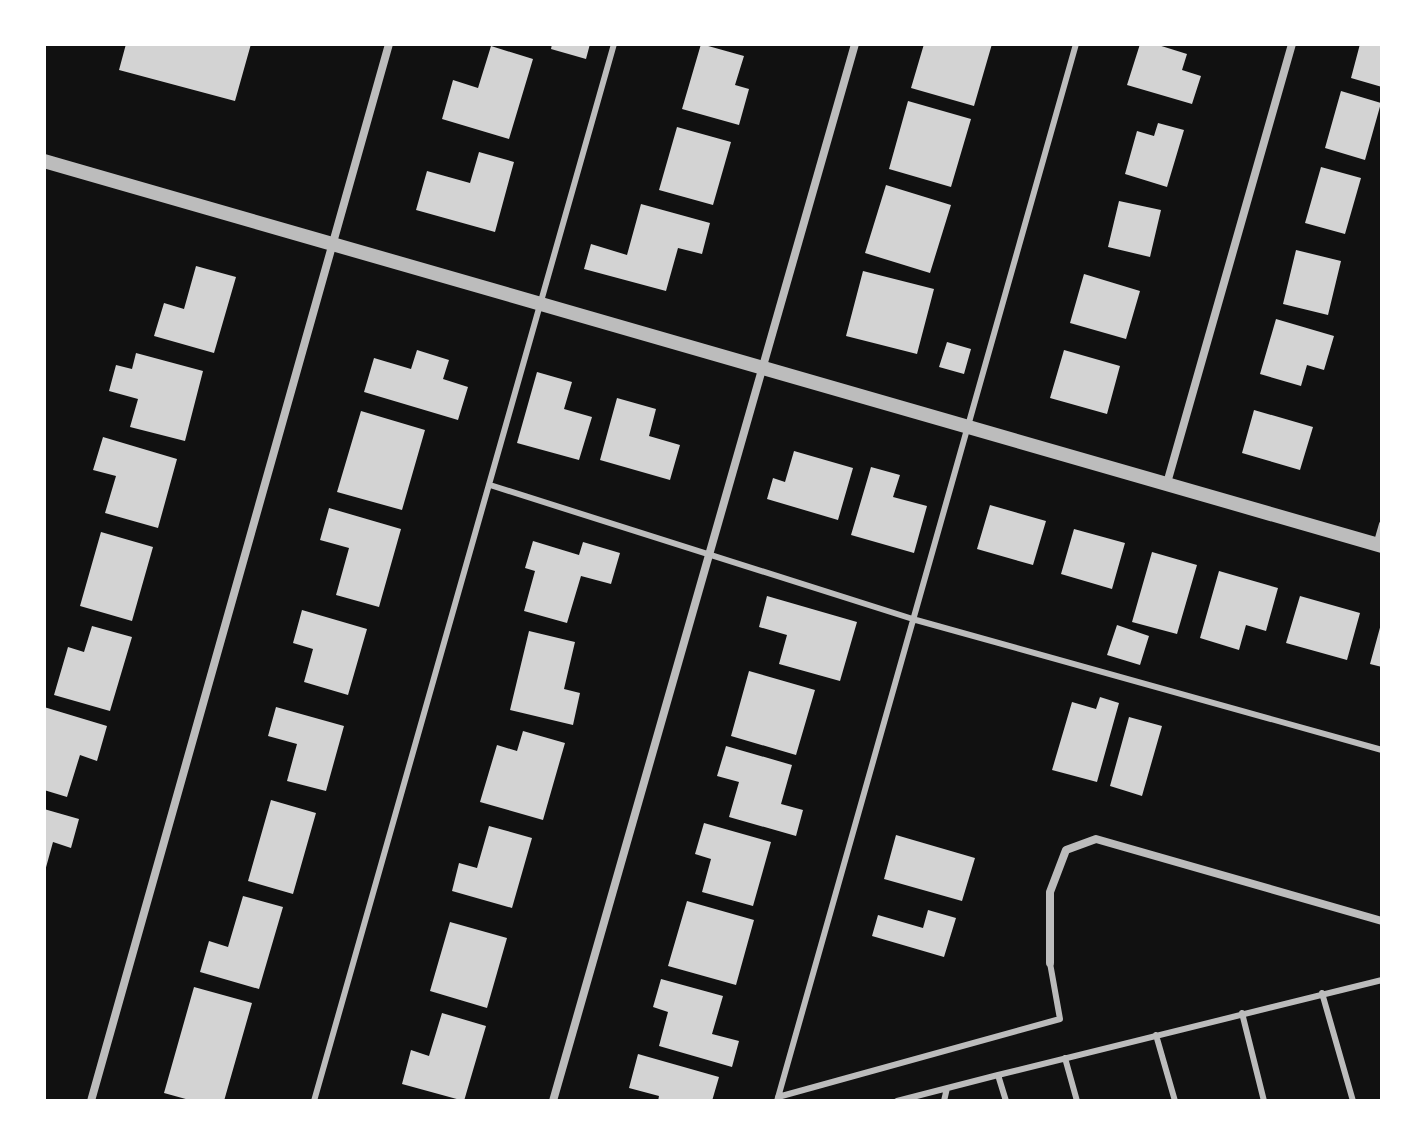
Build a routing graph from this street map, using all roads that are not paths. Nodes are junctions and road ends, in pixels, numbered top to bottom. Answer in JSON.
{"nodes":[{"id":1,"x":389,"y":44,"type":"edge"},
{"id":2,"x":614,"y":44,"type":"edge"},
{"id":3,"x":855,"y":44,"type":"edge"},
{"id":4,"x":1076,"y":44,"type":"edge"},
{"id":5,"x":1292,"y":44,"type":"edge"},
{"id":6,"x":44,"y":161,"type":"edge"},
{"id":7,"x":333,"y":244,"type":"junction"},
{"id":8,"x":541,"y":304,"type":"junction"},
{"id":9,"x":763,"y":368,"type":"junction"},
{"id":10,"x":967,"y":426,"type":"junction"},
{"id":11,"x":1167,"y":483,"type":"junction"},
{"id":12,"x":490,"y":485,"type":"junction"},
{"id":13,"x":1382,"y":524,"type":"edge"},
{"id":14,"x":1379,"y":545,"type":"edge"},
{"id":15,"x":710,"y":552,"type":"junction"},
{"id":16,"x":916,"y":620,"type":"junction"},
{"id":17,"x":1382,"y":750,"type":"edge"},
{"id":18,"x":1382,"y":921,"type":"edge"},
{"id":19,"x":1050,"y":963,"type":"joint"},
{"id":20,"x":1382,"y":980,"type":"edge"},
{"id":21,"x":1322,"y":993,"type":"junction"},
{"id":22,"x":1242,"y":1013,"type":"junction"},
{"id":23,"x":1156,"y":1035,"type":"junction"},
{"id":24,"x":1065,"y":1058,"type":"junction"},
{"id":25,"x":998,"y":1075,"type":"junction"},
{"id":26,"x":947,"y":1088,"type":"junction"},
{"id":27,"x":777,"y":1099,"type":"edge"},
{"id":28,"x":91,"y":1101,"type":"edge"},
{"id":29,"x":314,"y":1101,"type":"edge"},
{"id":30,"x":553,"y":1101,"type":"edge"},
{"id":31,"x":897,"y":1101,"type":"edge"},
{"id":32,"x":944,"y":1101,"type":"edge"},
{"id":33,"x":1006,"y":1101,"type":"edge"},
{"id":34,"x":1077,"y":1101,"type":"edge"},
{"id":35,"x":1175,"y":1101,"type":"edge"},
{"id":36,"x":1264,"y":1101,"type":"edge"},
{"id":37,"x":1353,"y":1101,"type":"edge"}],
"edges":[{"from":1,"to":7,"type":"street"},
{"from":2,"to":8,"type":"lane"},
{"from":3,"to":9,"type":"street"},
{"from":4,"to":10,"type":"lane"},
{"from":5,"to":11,"type":"street"},
{"from":6,"to":7,"type":"street"},
{"from":7,"to":8,"type":"street"},
{"from":7,"to":28,"type":"street"},
{"from":8,"to":9,"type":"street"},
{"from":8,"to":12,"type":"lane"},
{"from":9,"to":10,"type":"street"},
{"from":9,"to":15,"type":"street"},
{"from":10,"to":11,"type":"street"},
{"from":10,"to":16,"type":"lane"},
{"from":11,"to":14,"type":"street"},
{"from":12,"to":15,"type":"lane"},
{"from":12,"to":29,"type":"lane"},
{"from":13,"to":14,"type":"lane"},
{"from":15,"to":16,"type":"lane"},
{"from":15,"to":30,"type":"street"},
{"from":16,"to":17,"type":"lane"},
{"from":16,"to":27,"type":"lane"},
{"from":18,"to":19,"type":"street"},
{"from":19,"to":27,"type":"lane"},
{"from":20,"to":21,"type":"lane"},
{"from":21,"to":22,"type":"lane"},
{"from":21,"to":37,"type":"lane"},
{"from":22,"to":23,"type":"lane"},
{"from":22,"to":36,"type":"lane"},
{"from":23,"to":24,"type":"lane"},
{"from":23,"to":35,"type":"lane"},
{"from":24,"to":25,"type":"lane"},
{"from":24,"to":34,"type":"lane"},
{"from":25,"to":26,"type":"lane"},
{"from":25,"to":33,"type":"lane"},
{"from":26,"to":31,"type":"lane"},
{"from":26,"to":32,"type":"lane"}]}
